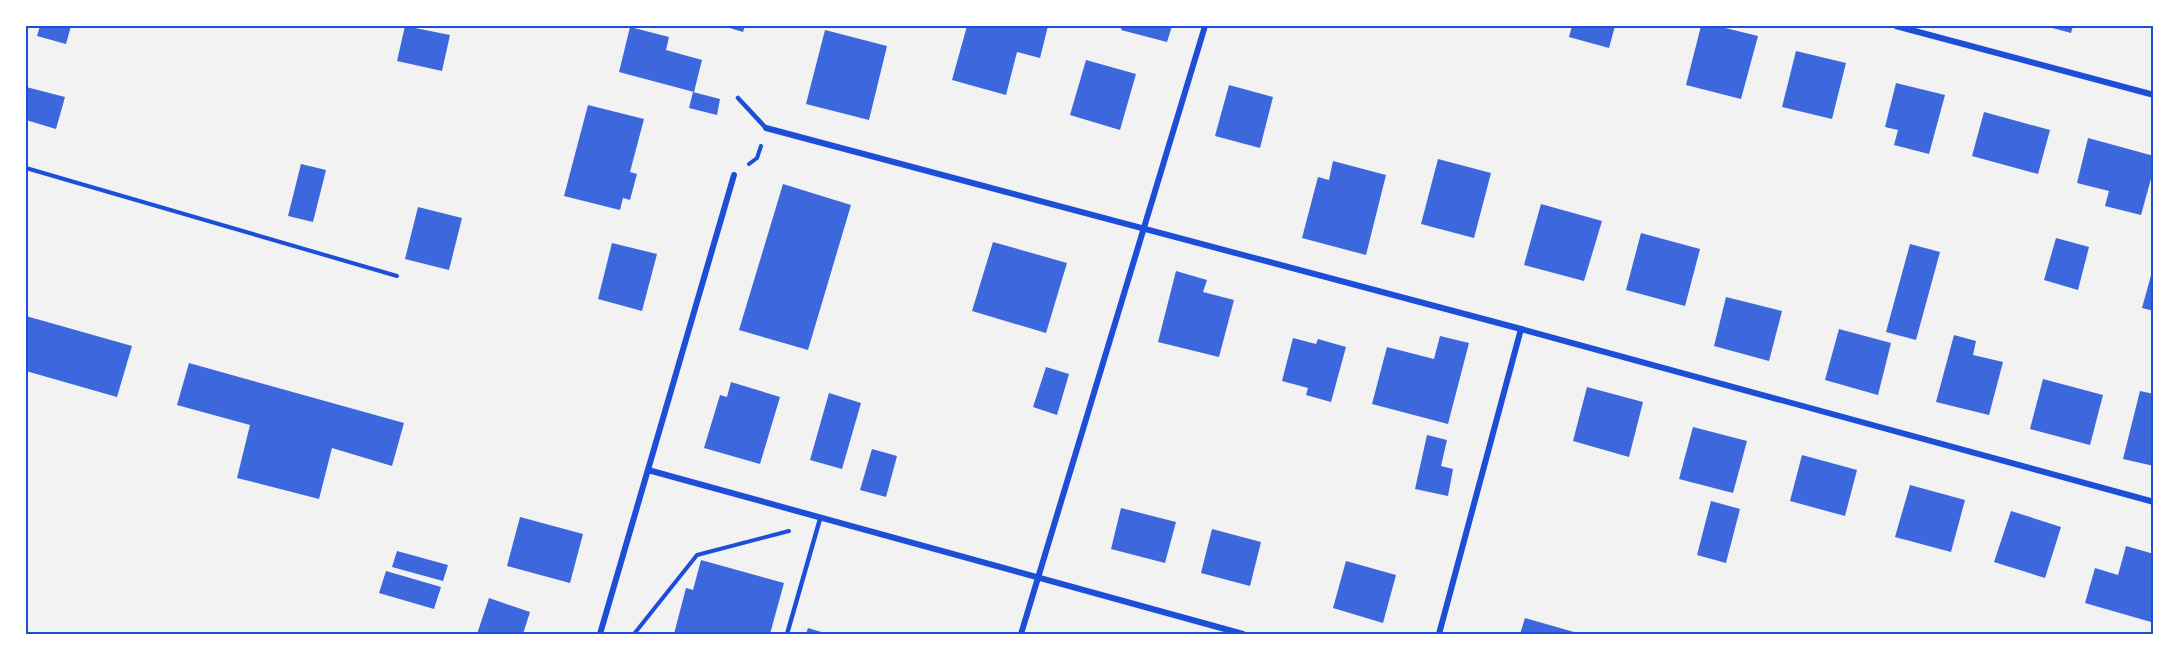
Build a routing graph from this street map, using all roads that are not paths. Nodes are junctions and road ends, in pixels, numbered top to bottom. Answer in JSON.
{"nodes":[{"id":1,"x":1205,"y":26,"type":"edge"},
{"id":2,"x":1896,"y":26,"type":"edge"},
{"id":3,"x":2154,"y":96,"type":"edge"},
{"id":4,"x":738,"y":98,"type":"dead end"},
{"id":5,"x":766,"y":128,"type":"joint"},
{"id":6,"x":734,"y":176,"type":"road end"},
{"id":7,"x":1145,"y":229,"type":"junction"},
{"id":8,"x":1521,"y":329,"type":"junction"},
{"id":9,"x":648,"y":471,"type":"junction"},
{"id":10,"x":2154,"y":502,"type":"edge"},
{"id":11,"x":820,"y":519,"type":"junction"},
{"id":12,"x":1037,"y":578,"type":"junction"},
{"id":13,"x":600,"y":634,"type":"edge"},
{"id":14,"x":787,"y":634,"type":"edge"},
{"id":15,"x":1021,"y":634,"type":"edge"},
{"id":16,"x":1243,"y":634,"type":"edge"},
{"id":17,"x":1439,"y":634,"type":"edge"}],
"edges":[{"from":1,"to":7,"type":"street"},
{"from":2,"to":3,"type":"street"},
{"from":4,"to":5,"type":"lane"},
{"from":5,"to":7,"type":"street"},
{"from":6,"to":9,"type":"street"},
{"from":7,"to":8,"type":"street"},
{"from":7,"to":12,"type":"street"},
{"from":8,"to":10,"type":"street"},
{"from":8,"to":17,"type":"street"},
{"from":9,"to":11,"type":"street"},
{"from":9,"to":13,"type":"street"},
{"from":11,"to":12,"type":"street"},
{"from":11,"to":14,"type":"lane"},
{"from":12,"to":15,"type":"street"},
{"from":12,"to":16,"type":"street"}]}
